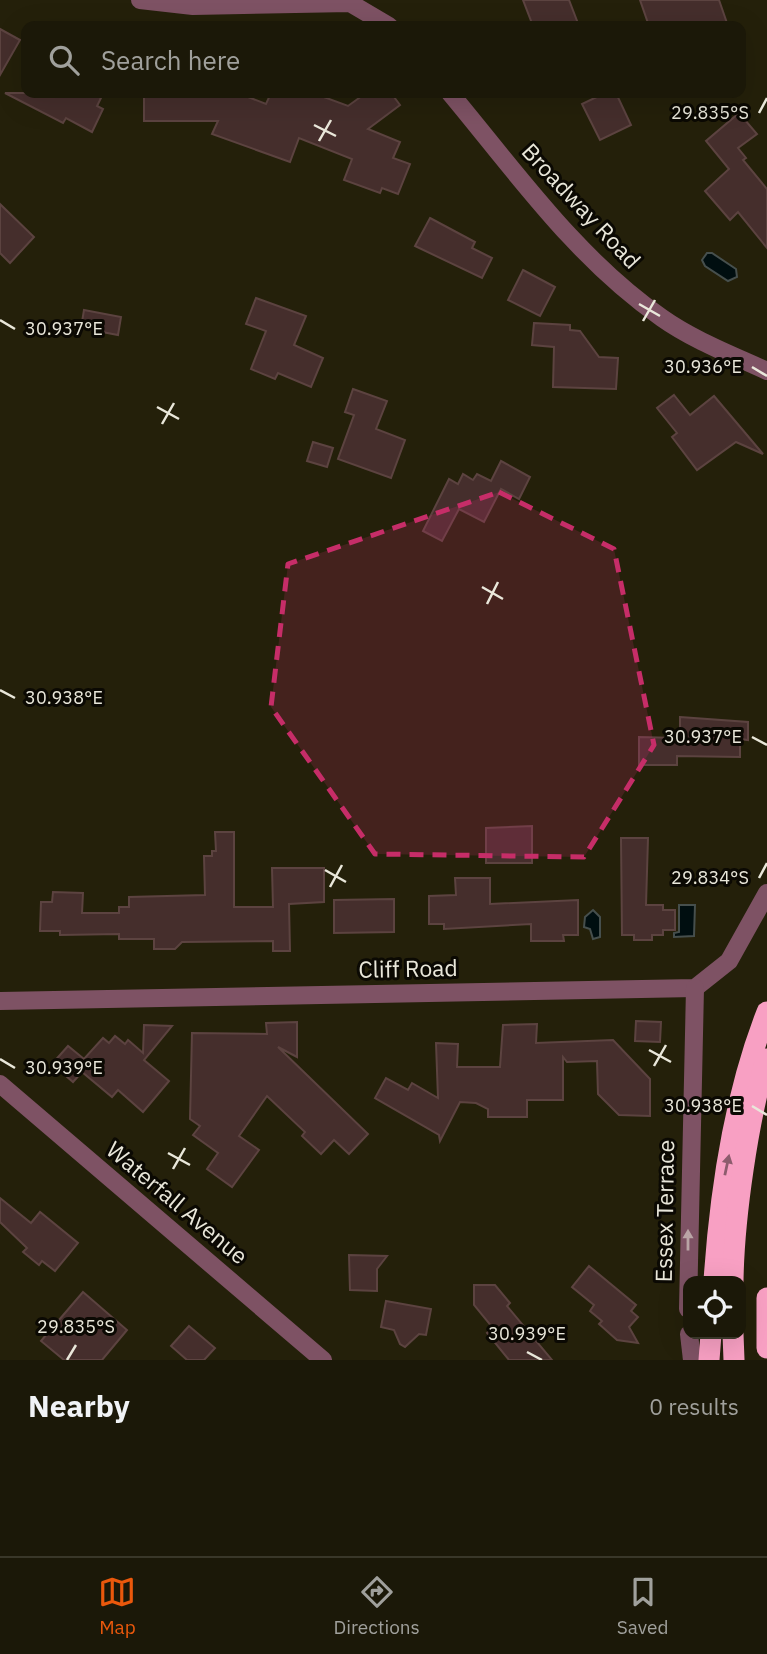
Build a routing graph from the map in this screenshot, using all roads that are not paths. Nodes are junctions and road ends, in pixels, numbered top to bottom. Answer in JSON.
{"nodes":[{"id":1,"x":140,"y":0,"type":"edge"},
{"id":2,"x":353,"y":2,"type":"edge"},
{"id":3,"x":382,"y":21,"type":"edge"},
{"id":4,"x":454,"y":98,"type":"edge"},
{"id":5,"x":767,"y":371,"type":"edge"},
{"id":6,"x":767,"y":893,"type":"edge"},
{"id":7,"x":695,"y":988,"type":"junction"},
{"id":8,"x":0,"y":1001,"type":"edge"},
{"id":9,"x":767,"y":1012,"type":"edge"},
{"id":10,"x":767,"y":1054,"type":"edge"},
{"id":11,"x":0,"y":1084,"type":"edge"},
{"id":12,"x":689,"y":1276,"type":"edge"},
{"id":13,"x":715,"y":1276,"type":"edge"},
{"id":14,"x":733,"y":1276,"type":"edge"},
{"id":15,"x":767,"y":1298,"type":"edge"},
{"id":16,"x":690,"y":1339,"type":"edge"},
{"id":17,"x":710,"y":1339,"type":"edge"},
{"id":18,"x":733,"y":1339,"type":"edge"},
{"id":19,"x":767,"y":1348,"type":"edge"},
{"id":20,"x":323,"y":1360,"type":"edge"},
{"id":21,"x":692,"y":1360,"type":"edge"},
{"id":22,"x":709,"y":1360,"type":"edge"},
{"id":23,"x":734,"y":1360,"type":"edge"}],
"edges":[{"from":1,"to":2,"type":"street"},
{"from":2,"to":3,"type":"street"},
{"from":4,"to":5,"type":"street","name":"Broadway Road"},
{"from":6,"to":7,"type":"street"},
{"from":7,"to":8,"type":"street","name":"Cliff Road"},
{"from":12,"to":7,"type":"street","name":"Essex Terrace","one_way":true},
{"from":13,"to":9,"type":"highway","one_way":true},
{"from":10,"to":14,"type":"highway"},
{"from":11,"to":20,"type":"street","name":"Waterfall Avenue"},
{"from":15,"to":19,"type":"highway"},
{"from":16,"to":21,"type":"street"},
{"from":17,"to":22,"type":"highway"},
{"from":18,"to":23,"type":"highway"}]}
